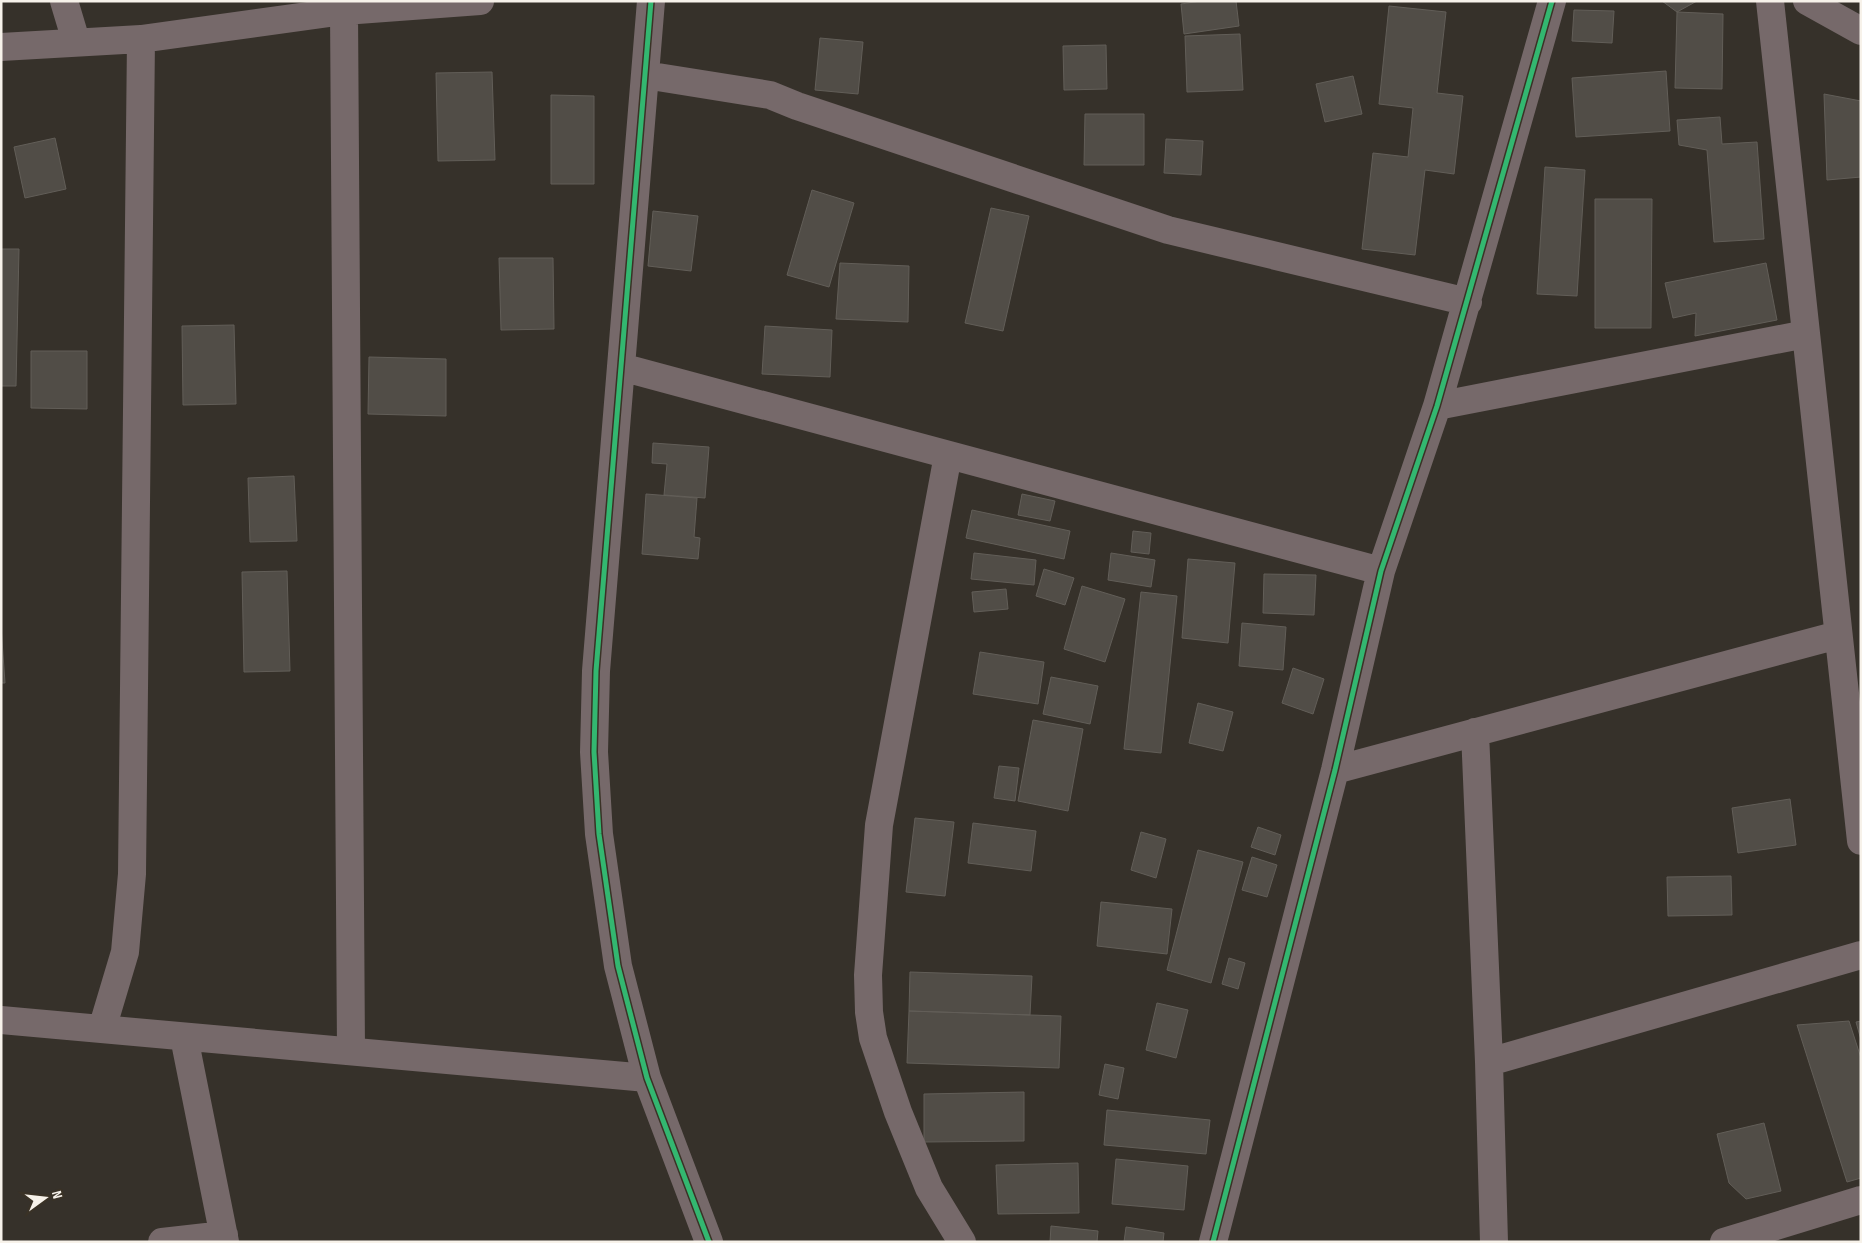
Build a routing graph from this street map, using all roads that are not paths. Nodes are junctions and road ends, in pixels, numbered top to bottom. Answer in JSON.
{"nodes":[{"id":1,"x":64,"y":1,"type":"edge"},
{"id":2,"x":480,"y":1,"type":"edge"},
{"id":3,"x":651,"y":1,"type":"edge"},
{"id":4,"x":1552,"y":1,"type":"edge"},
{"id":5,"x":1770,"y":1,"type":"edge"},
{"id":6,"x":1811,"y":2,"type":"edge"},
{"id":7,"x":342,"y":6,"type":"edge"},
{"id":8,"x":1861,"y":31,"type":"edge"},
{"id":9,"x":141,"y":39,"type":"junction"},
{"id":10,"x":76,"y":41,"type":"junction"},
{"id":11,"x":1,"y":47,"type":"edge"},
{"id":12,"x":645,"y":75,"type":"junction"},
{"id":13,"x":1468,"y":302,"type":"junction"},
{"id":14,"x":1806,"y":334,"type":"junction"},
{"id":15,"x":621,"y":367,"type":"junction"},
{"id":16,"x":1437,"y":406,"type":"junction"},
{"id":17,"x":948,"y":455,"type":"junction"},
{"id":18,"x":1381,"y":571,"type":"junction"},
{"id":19,"x":1838,"y":635,"type":"junction"},
{"id":20,"x":1475,"y":732,"type":"junction"},
{"id":21,"x":1335,"y":770,"type":"junction"},
{"id":22,"x":1861,"y":841,"type":"edge"},
{"id":23,"x":1861,"y":955,"type":"edge"},
{"id":24,"x":1,"y":1020,"type":"edge"},
{"id":25,"x":102,"y":1029,"type":"junction"},
{"id":26,"x":184,"y":1036,"type":"junction"},
{"id":27,"x":351,"y":1052,"type":"junction"},
{"id":28,"x":1489,"y":1062,"type":"junction"},
{"id":29,"x":647,"y":1078,"type":"junction"},
{"id":30,"x":1861,"y":1200,"type":"edge"},
{"id":31,"x":224,"y":1238,"type":"edge"},
{"id":32,"x":162,"y":1242,"type":"edge"},
{"id":33,"x":709,"y":1242,"type":"edge"},
{"id":34,"x":962,"y":1242,"type":"edge"},
{"id":35,"x":1213,"y":1242,"type":"edge"},
{"id":36,"x":1494,"y":1242,"type":"edge"},
{"id":37,"x":1724,"y":1242,"type":"edge"}],
"edges":[{"from":1,"to":10,"type":"street"},
{"from":2,"to":7,"type":"street"},
{"from":3,"to":12,"type":"street"},
{"from":4,"to":13,"type":"street"},
{"from":5,"to":14,"type":"street"},
{"from":6,"to":8,"type":"street"},
{"from":7,"to":9,"type":"street"},
{"from":7,"to":27,"type":"street"},
{"from":9,"to":10,"type":"street"},
{"from":9,"to":25,"type":"street"},
{"from":10,"to":11,"type":"street"},
{"from":12,"to":13,"type":"street"},
{"from":12,"to":15,"type":"street"},
{"from":13,"to":16,"type":"street"},
{"from":14,"to":16,"type":"street"},
{"from":14,"to":19,"type":"street"},
{"from":15,"to":17,"type":"street"},
{"from":15,"to":29,"type":"street"},
{"from":16,"to":18,"type":"street"},
{"from":17,"to":18,"type":"street"},
{"from":17,"to":34,"type":"street"},
{"from":18,"to":21,"type":"street"},
{"from":19,"to":20,"type":"street"},
{"from":19,"to":22,"type":"street"},
{"from":20,"to":21,"type":"street"},
{"from":20,"to":28,"type":"street"},
{"from":21,"to":35,"type":"street"},
{"from":23,"to":28,"type":"street"},
{"from":24,"to":25,"type":"street"},
{"from":25,"to":26,"type":"street"},
{"from":26,"to":27,"type":"street"},
{"from":26,"to":31,"type":"street"},
{"from":27,"to":29,"type":"street"},
{"from":28,"to":36,"type":"street"},
{"from":29,"to":33,"type":"street"},
{"from":30,"to":37,"type":"street"},
{"from":31,"to":32,"type":"street"}]}
